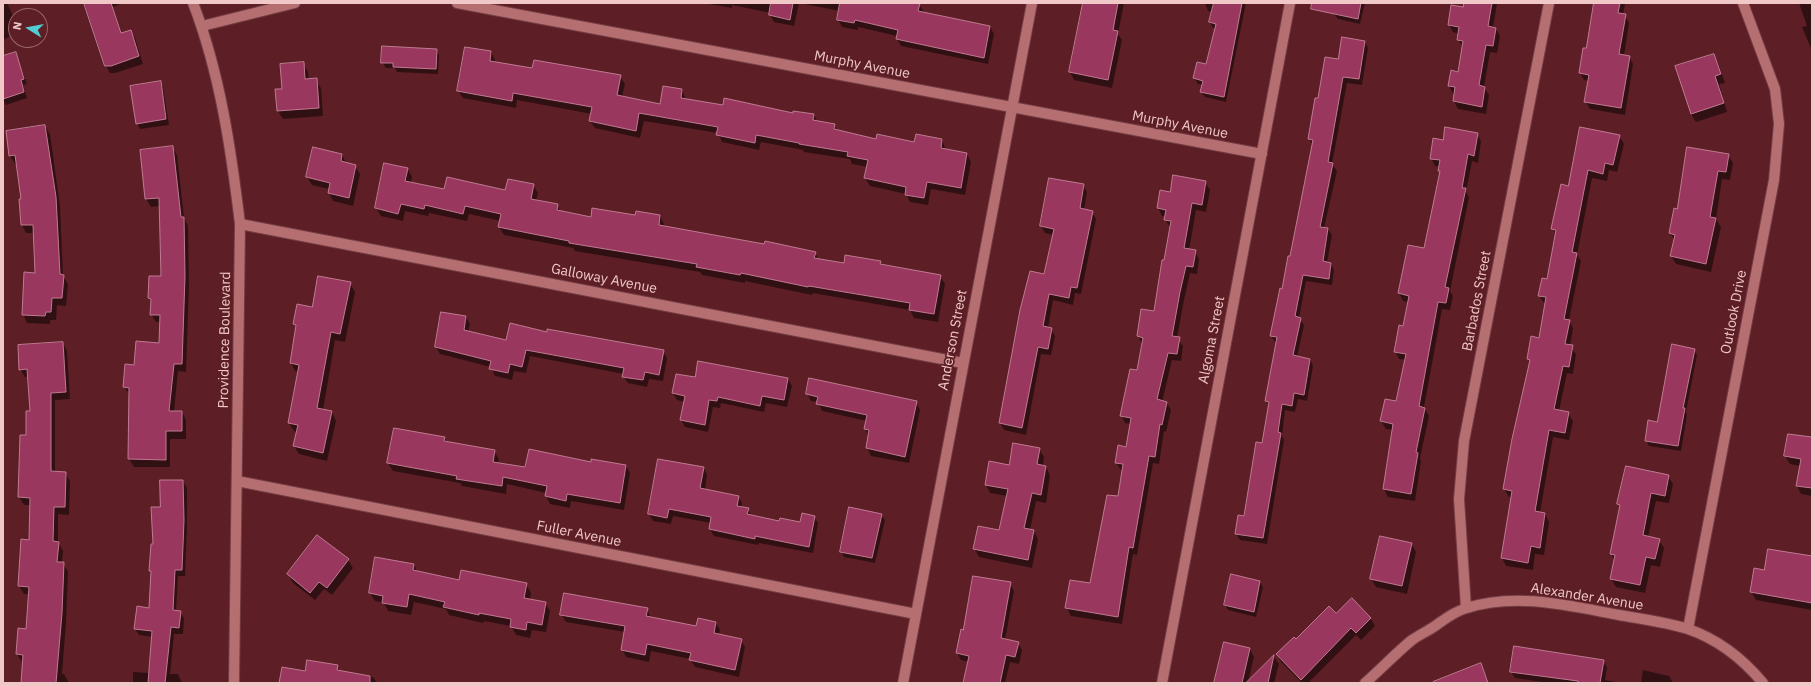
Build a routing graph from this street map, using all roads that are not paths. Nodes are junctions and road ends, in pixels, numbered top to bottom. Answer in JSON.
{"nodes":[{"id":1,"x":193,"y":3,"type":"edge"},
{"id":2,"x":294,"y":3,"type":"edge"},
{"id":3,"x":457,"y":3,"type":"edge"},
{"id":4,"x":1032,"y":3,"type":"edge"},
{"id":5,"x":1290,"y":3,"type":"edge"},
{"id":6,"x":1550,"y":3,"type":"edge"},
{"id":7,"x":1743,"y":3,"type":"edge"},
{"id":8,"x":202,"y":26,"type":"junction"},
{"id":9,"x":1012,"y":108,"type":"junction"},
{"id":10,"x":1262,"y":154,"type":"junction"},
{"id":11,"x":240,"y":224,"type":"junction"},
{"id":12,"x":963,"y":363,"type":"junction"},
{"id":13,"x":237,"y":482,"type":"junction"},
{"id":14,"x":1466,"y":608,"type":"junction"},
{"id":15,"x":916,"y":614,"type":"junction"},
{"id":16,"x":1688,"y":629,"type":"junction"},
{"id":17,"x":234,"y":683,"type":"edge"},
{"id":18,"x":903,"y":683,"type":"edge"},
{"id":19,"x":1162,"y":683,"type":"edge"},
{"id":20,"x":1365,"y":683,"type":"edge"},
{"id":21,"x":1763,"y":683,"type":"edge"}],
"edges":[{"from":1,"to":8,"type":"street","name":"Providence Boulevard"},
{"from":2,"to":8,"type":"street"},
{"from":3,"to":9,"type":"street","name":"Murphy Avenue"},
{"from":4,"to":9,"type":"street","name":"Anderson Street"},
{"from":5,"to":10,"type":"street","name":"Algoma Street"},
{"from":6,"to":14,"type":"street","name":"Barbados Street"},
{"from":7,"to":16,"type":"street","name":"Outlook Drive"},
{"from":8,"to":11,"type":"street","name":"Providence Boulevard"},
{"from":9,"to":10,"type":"street","name":"Murphy Avenue"},
{"from":9,"to":12,"type":"street","name":"Anderson Street"},
{"from":10,"to":19,"type":"street","name":"Algoma Street"},
{"from":11,"to":12,"type":"street","name":"Galloway Avenue"},
{"from":11,"to":13,"type":"street","name":"Providence Boulevard"},
{"from":12,"to":15,"type":"street","name":"Anderson Street"},
{"from":13,"to":15,"type":"street","name":"Fuller Avenue"},
{"from":13,"to":17,"type":"street","name":"Providence Boulevard"},
{"from":14,"to":16,"type":"street","name":"Alexander Avenue"},
{"from":14,"to":20,"type":"street","name":"Alexander Avenue"},
{"from":15,"to":18,"type":"street","name":"Anderson Street"},
{"from":16,"to":21,"type":"street","name":"Alexander Avenue"}]}
